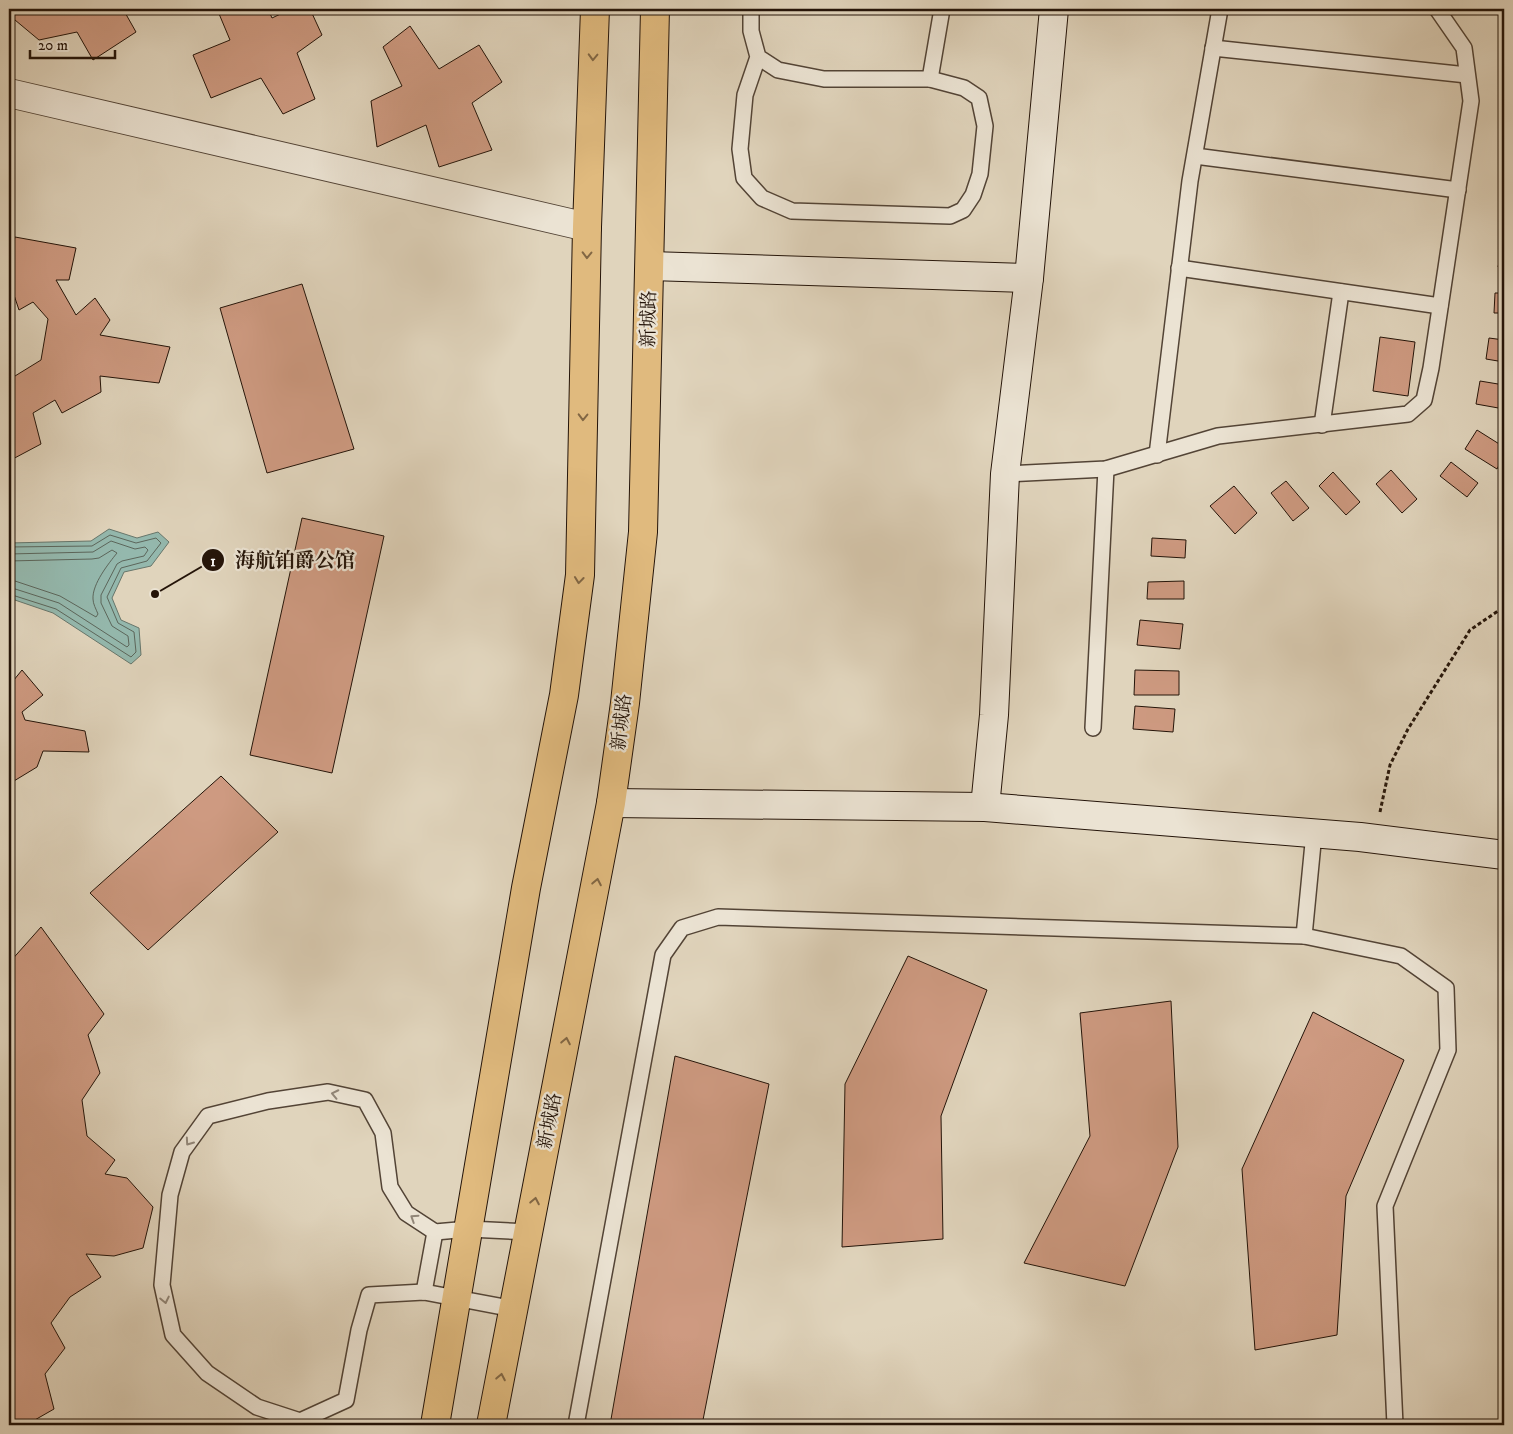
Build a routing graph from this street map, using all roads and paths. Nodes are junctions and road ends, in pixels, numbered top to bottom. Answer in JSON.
{"nodes":[{"id":1,"x":595,"y":9,"type":"edge"},
{"id":2,"x":655,"y":9,"type":"edge"},
{"id":3,"x":751,"y":9,"type":"edge"},
{"id":4,"x":942,"y":9,"type":"edge"},
{"id":5,"x":1054,"y":9,"type":"edge"},
{"id":6,"x":1220,"y":9,"type":"edge"},
{"id":7,"x":1437,"y":9,"type":"edge"},
{"id":8,"x":1213,"y":48,"type":"junction"},
{"id":9,"x":758,"y":57,"type":"junction"},
{"id":10,"x":1467,"y":75,"type":"junction"},
{"id":11,"x":930,"y":79,"type":"junction"},
{"id":12,"x":9,"y":93,"type":"edge"},
{"id":13,"x":1195,"y":156,"type":"junction"},
{"id":14,"x":1458,"y":190,"type":"junction"},
{"id":15,"x":587,"y":227,"type":"junction"},
{"id":16,"x":650,"y":266,"type":"junction"},
{"id":17,"x":1179,"y":268,"type":"junction"},
{"id":18,"x":1029,"y":278,"type":"junction"},
{"id":19,"x":1341,"y":292,"type":"junction"},
{"id":20,"x":1440,"y":306,"type":"junction"},
{"id":21,"x":1322,"y":425,"type":"junction"},
{"id":22,"x":1157,"y":455,"type":"junction"},
{"id":23,"x":1106,"y":469,"type":"junction"},
{"id":24,"x":1005,"y":474,"type":"junction"},
{"id":25,"x":1504,"y":607,"type":"edge"},
{"id":26,"x":1093,"y":728,"type":"dead end"},
{"id":27,"x":611,"y":803,"type":"junction"},
{"id":28,"x":985,"y":807,"type":"junction"},
{"id":29,"x":1314,"y":833,"type":"junction"},
{"id":30,"x":1374,"y":838,"type":"junction"},
{"id":31,"x":1504,"y":855,"type":"edge"},
{"id":32,"x":1304,"y":936,"type":"junction"},
{"id":33,"x":468,"y":1229,"type":"junction"},
{"id":34,"x":436,"y":1232,"type":"junction"},
{"id":35,"x":529,"y":1232,"type":"junction"},
{"id":36,"x":424,"y":1292,"type":"junction"},
{"id":37,"x":457,"y":1297,"type":"junction"},
{"id":38,"x":514,"y":1309,"type":"junction"},
{"id":39,"x":435,"y":1425,"type":"edge"},
{"id":40,"x":491,"y":1425,"type":"edge"},
{"id":41,"x":576,"y":1425,"type":"edge"},
{"id":42,"x":1395,"y":1425,"type":"edge"}],
"edges":[{"from":1,"to":15,"type":"main road","one_way":true},
{"from":2,"to":16,"type":"main road","name":"新城路"},
{"from":3,"to":9,"type":"lane"},
{"from":4,"to":11,"type":"lane"},
{"from":5,"to":18,"type":"street"},
{"from":6,"to":8,"type":"lane"},
{"from":7,"to":10,"type":"lane"},
{"from":8,"to":10,"type":"lane"},
{"from":8,"to":13,"type":"lane"},
{"from":9,"to":11,"type":"lane"},
{"from":9,"to":11,"type":"lane"},
{"from":10,"to":14,"type":"lane"},
{"from":12,"to":15,"type":"street"},
{"from":13,"to":14,"type":"lane"},
{"from":13,"to":17,"type":"lane"},
{"from":14,"to":20,"type":"lane"},
{"from":15,"to":33,"type":"main road","one_way":true},
{"from":16,"to":18,"type":"street"},
{"from":16,"to":27,"type":"main road","name":"新城路"},
{"from":17,"to":19,"type":"lane"},
{"from":17,"to":22,"type":"lane"},
{"from":18,"to":24,"type":"street"},
{"from":19,"to":20,"type":"lane"},
{"from":19,"to":21,"type":"lane"},
{"from":20,"to":21,"type":"lane"},
{"from":21,"to":22,"type":"lane"},
{"from":22,"to":23,"type":"lane"},
{"from":23,"to":24,"type":"lane"},
{"from":23,"to":26,"type":"lane"},
{"from":24,"to":28,"type":"street"},
{"from":25,"to":30,"type":"path"},
{"from":27,"to":28,"type":"street"},
{"from":35,"to":27,"type":"main road","name":"新城路","one_way":true},
{"from":28,"to":29,"type":"street"},
{"from":29,"to":30,"type":"street"},
{"from":29,"to":32,"type":"lane"},
{"from":30,"to":31,"type":"street"},
{"from":32,"to":41,"type":"lane"},
{"from":32,"to":42,"type":"lane"},
{"from":33,"to":34,"type":"lane"},
{"from":33,"to":35,"type":"lane"},
{"from":33,"to":37,"type":"main road"},
{"from":34,"to":36,"type":"lane"},
{"from":34,"to":36,"type":"lane","one_way":true},
{"from":35,"to":38,"type":"main road","name":"新城路"},
{"from":36,"to":37,"type":"lane"},
{"from":37,"to":38,"type":"lane"},
{"from":37,"to":39,"type":"main road"},
{"from":40,"to":38,"type":"main road","name":"新城路","one_way":true}]}
